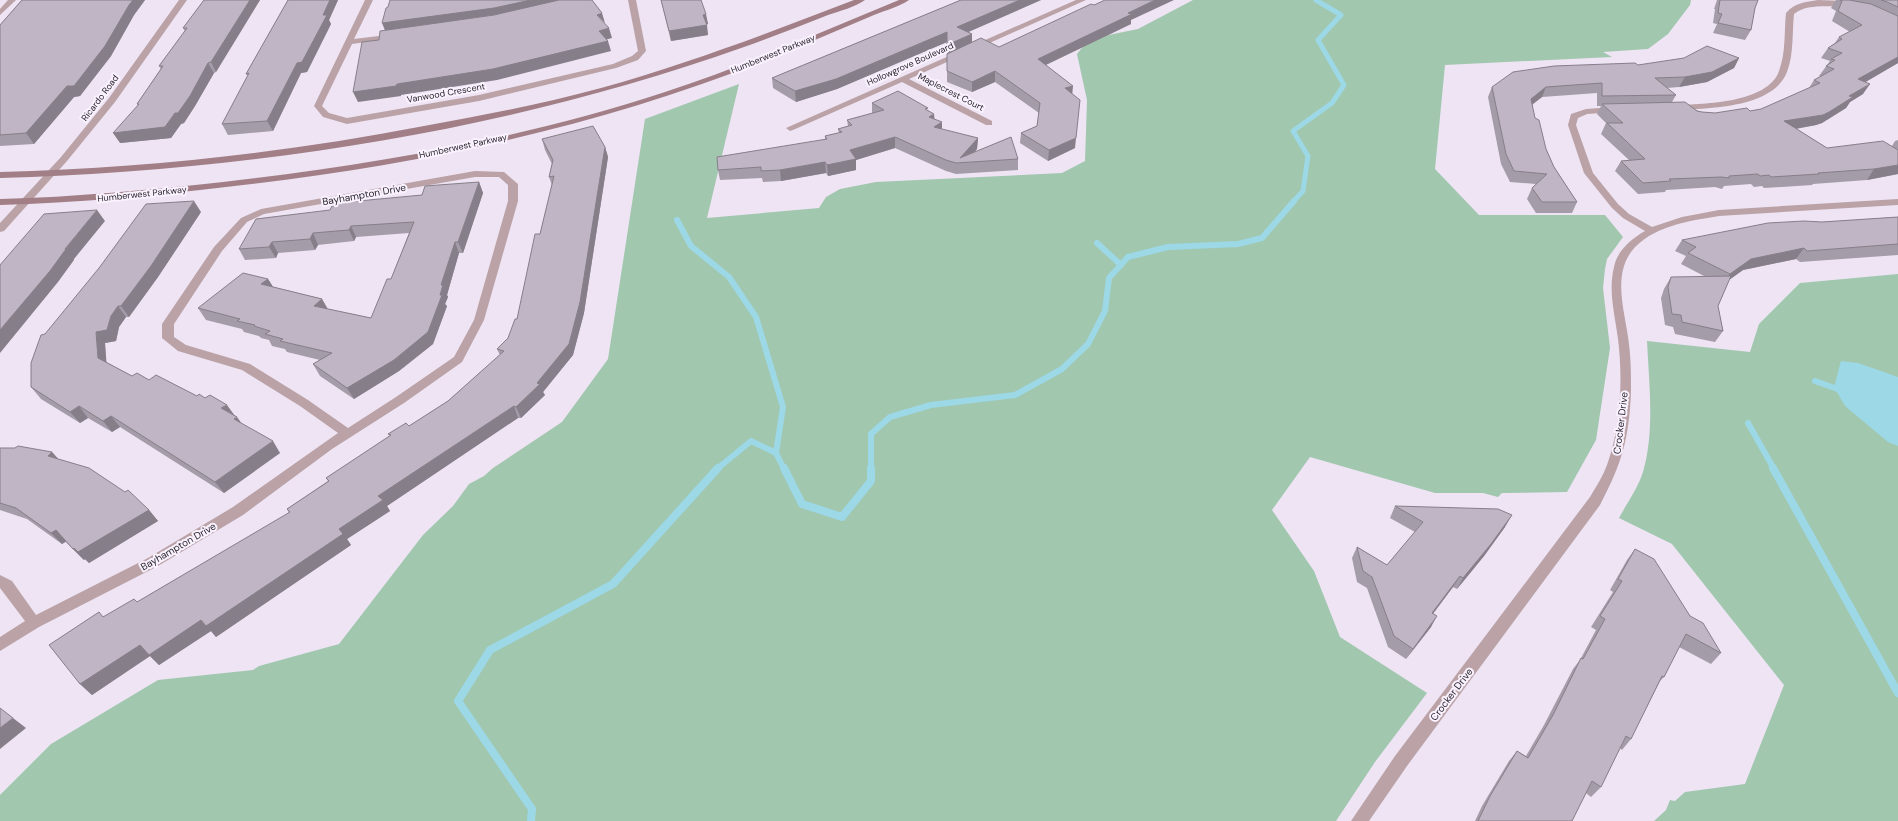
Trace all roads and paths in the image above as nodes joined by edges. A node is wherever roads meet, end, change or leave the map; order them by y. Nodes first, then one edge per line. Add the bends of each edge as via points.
1 (12, 0) edge
2 (183, 0) edge
3 (369, 0) edge
4 (632, 0) edge
5 (861, 0) edge
6 (905, 0) edge
7 (1082, 0) edge
8 (1862, 6) edge
9 (0, 13) edge
10 (406, 34) edge
11 (350, 42) junction
12 (903, 79) junction
13 (1663, 108) edge
14 (1624, 110) edge
15 (989, 123) dead end
16 (790, 128) dead end
17 (52, 173) junction
18 (0, 175) edge
19 (26, 201) junction
20 (0, 202) edge
21 (1898, 202) edge
22 (0, 229) edge
23 (1650, 230) junction
24 (348, 434) junction
25 (0, 581) edge
26 (34, 623) junction
27 (0, 645) edge
28 (1359, 821) edge

1 - 9 street
2 - 17 street, Ricardo Road via 112,100
3 - 11 street, Vanwood Crescent
4 - 11 street, Vanwood Crescent via 642,51 635,58 616,66 479,98 347,121 326,115 318,106
5 - 17 main road, Humberwest Parkway via 756,41 651,76 489,116 397,135 229,161
6 - 19 main road, Humberwest Parkway via 759,60 667,94 520,134 416,156 271,180 98,198
7 - 12 street, Hollowgrove Boulevard
8 - 13 street via 1830,2 1804,4 1792,9 1782,72 1770,88 1748,98 1720,104
10 - 11 street
12 - 15 street, Maplecrest Court
12 - 16 street, Hollowgrove Boulevard
14 - 23 street via 1580,113 1574,116 1572,125 1589,173 1626,216
17 - 18 main road, Humberwest Parkway
17 - 19 street, Ricardo Road
19 - 20 main road, Humberwest Parkway
19 - 22 street, Ricardo Road
21 - 23 street, Crocker Drive via 1719,213 1675,221
23 - 28 street, Crocker Drive via 1628,250 1618,271 1616,298 1624,346 1624,383 1618,449 1613,467 1595,501
24 - 24 street, Bayhampton Drive via 458,359 479,320 513,201 512,184 501,174 475,174 261,212 244,220 218,249 168,324 168,338 182,348 246,367
24 - 26 street, Bayhampton Drive via 238,511 153,562
25 - 26 street via 7,585
26 - 27 street, Bayhampton Drive

